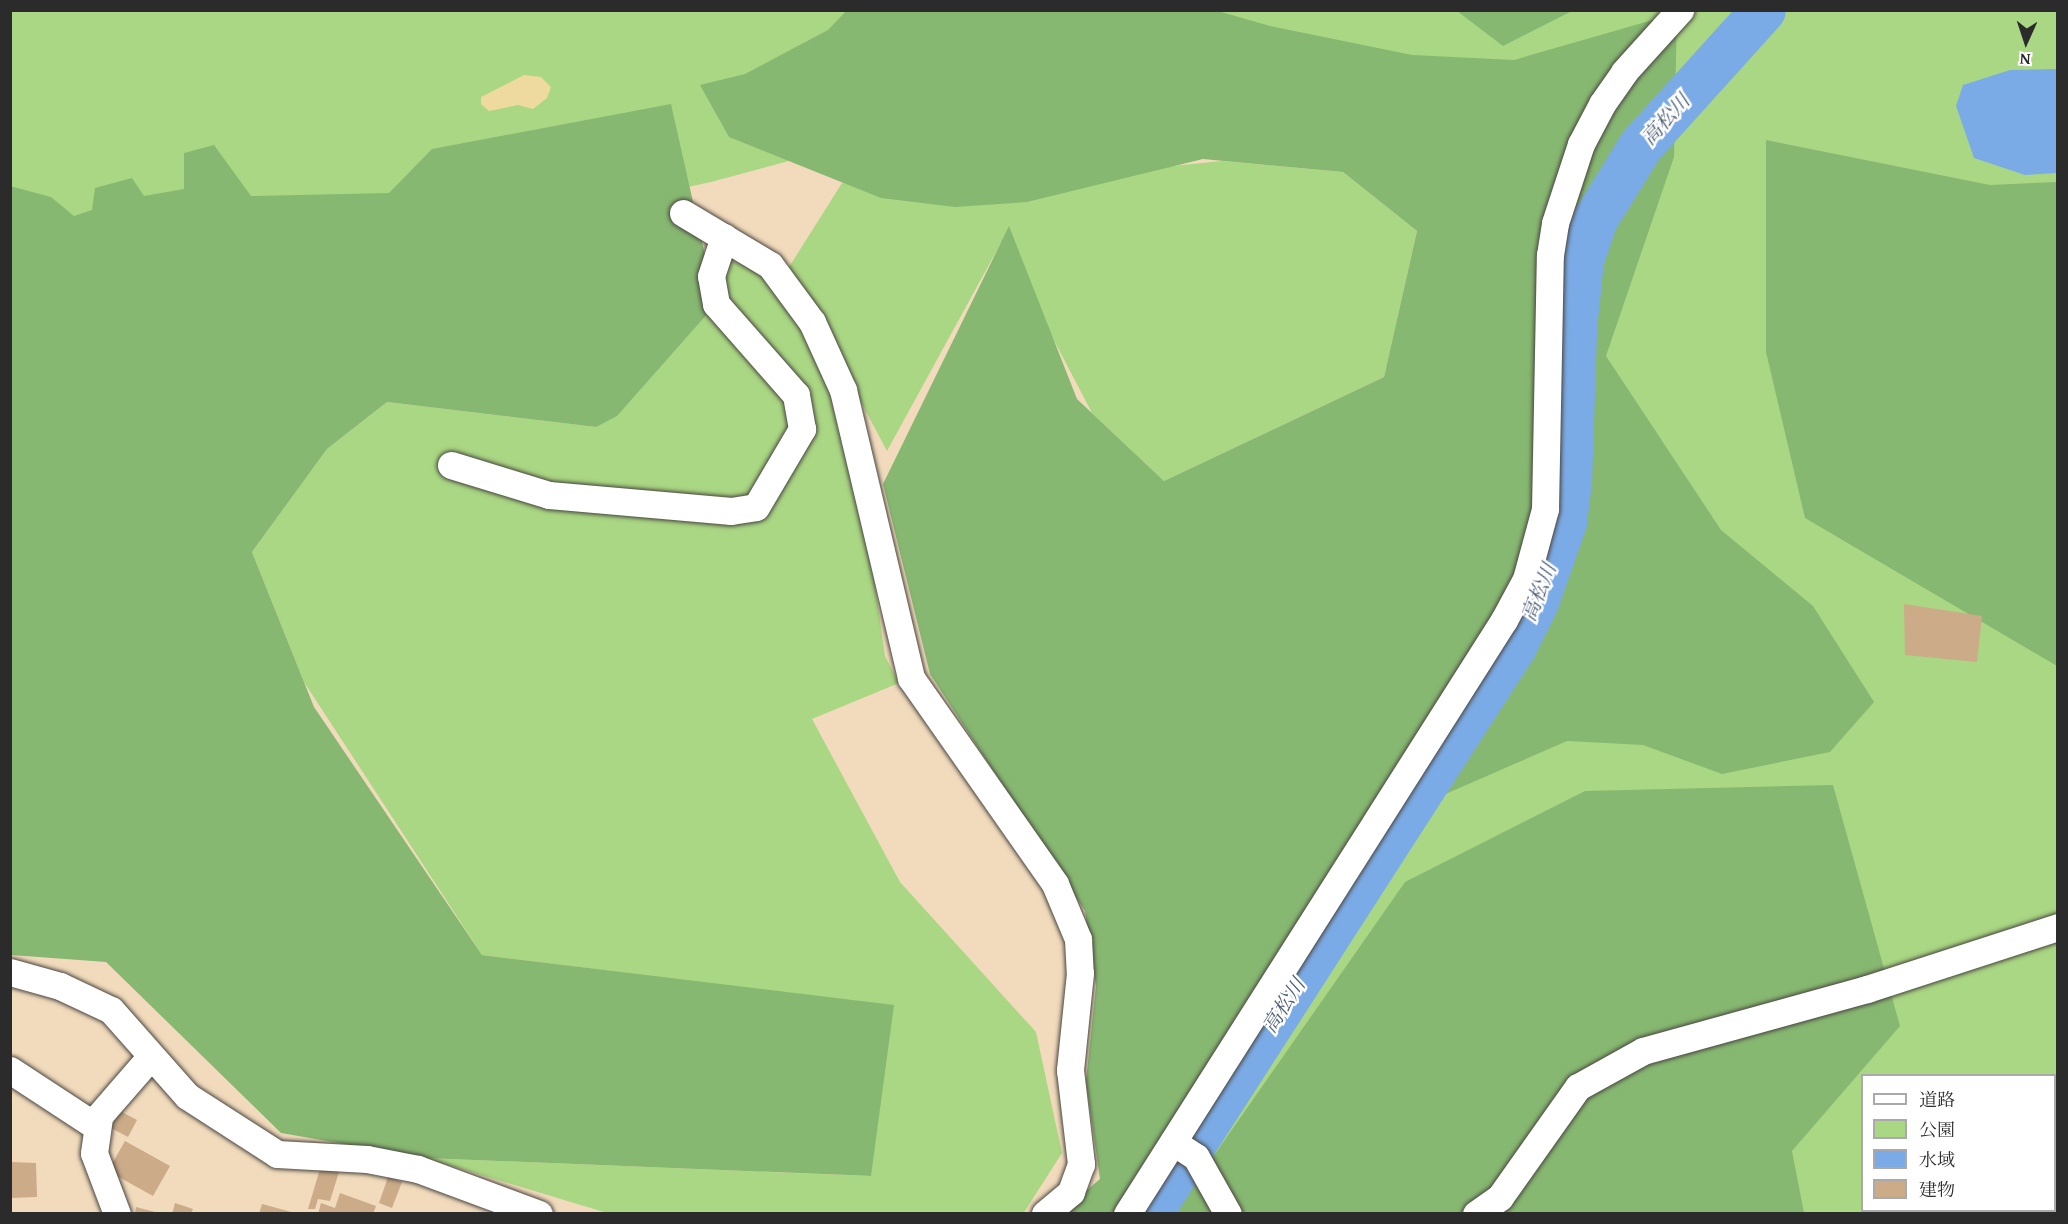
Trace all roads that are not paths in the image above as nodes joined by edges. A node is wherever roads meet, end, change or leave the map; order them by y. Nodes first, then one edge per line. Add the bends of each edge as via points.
1 (1680, 10) edge
2 (684, 213) dead end
3 (724, 237) junction
4 (451, 465) dead end
5 (2058, 927) edge
6 (10, 972) edge
7 (151, 1056) junction
8 (10, 1070) edge
9 (98, 1127) junction
10 (1173, 1142) junction
11 (117, 1214) edge
12 (539, 1214) edge
13 (1046, 1214) edge
14 (1127, 1214) edge
15 (1228, 1214) edge
16 (1476, 1214) edge

1 - 10 street via 1624,72 1602,104 1581,144 1555,223 1550,255 1545,509 1526,579 1498,630
2 - 3 street
3 - 4 street via 711,276 716,304 796,395 802,429 756,507 731,511 549,495
3 - 13 street via 770,265 812,322 843,390 911,678 1054,884 1078,939 1080,973 1070,1070 1080,1164 1071,1192
5 - 16 street via 1867,989 1643,1051 1578,1087 1500,1197
6 - 7 street via 60,986 111,1010
7 - 9 street via 99,1116
7 - 12 street via 187,1096 278,1154 367,1159 418,1169
8 - 9 street
9 - 11 street via 94,1154
10 - 14 street
10 - 15 street via 1196,1157

